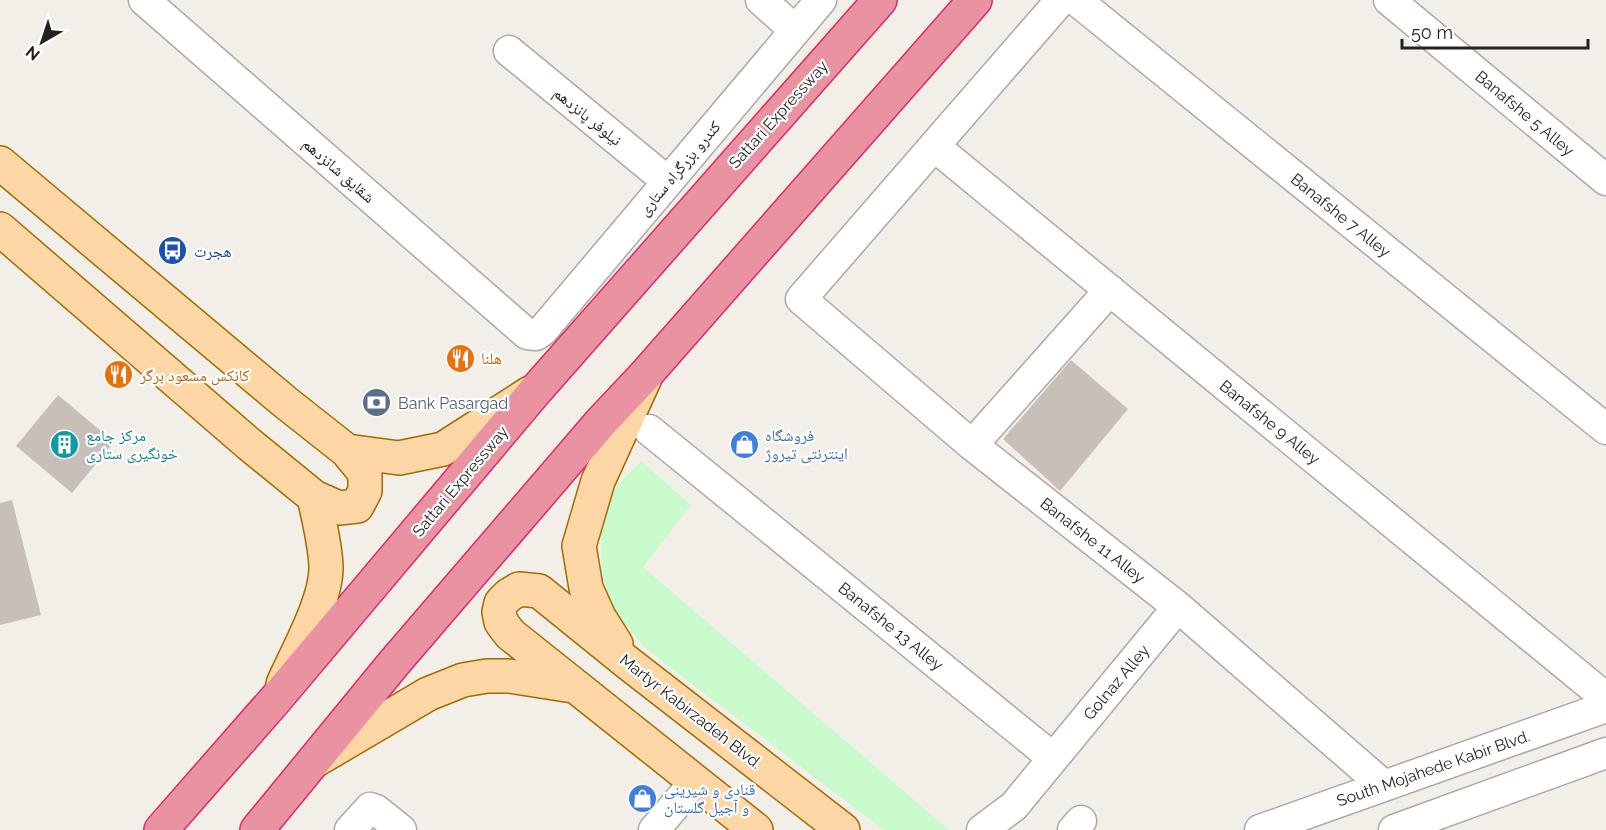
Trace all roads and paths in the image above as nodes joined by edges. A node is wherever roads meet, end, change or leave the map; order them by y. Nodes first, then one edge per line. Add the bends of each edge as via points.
1 (144, 0) edge
2 (761, 0) edge
3 (821, 0) edge
4 (880, 0) edge
5 (975, 0) edge
6 (1060, 0) edge
7 (1076, 0) edge
8 (1389, 0) edge
9 (795, 30) junction
10 (509, 51) dead end
11 (934, 146) junction
12 (0, 164) edge
13 (1606, 180) edge
14 (667, 181) junction
15 (0, 229) edge
16 (1110, 290) junction
17 (536, 335) joint
18 (648, 372) junction
19 (537, 389) junction
20 (1606, 429) edge
21 (649, 430) dead end
22 (972, 445) junction
23 (347, 451) junction
24 (314, 497) junction
25 (1178, 607) junction
26 (628, 663) junction
27 (573, 686) junction
28 (1606, 698) edge
29 (275, 700) junction
30 (1606, 707) edge
31 (1606, 753) edge
32 (1053, 758) junction
33 (314, 760) junction
34 (695, 782) junction
35 (1383, 785) junction
36 (1447, 822) edge
37 (162, 830) edge
38 (257, 830) edge
39 (350, 830) edge
40 (400, 830) edge
41 (654, 830) edge
42 (756, 830) edge
43 (843, 830) edge
44 (982, 830) edge
45 (1260, 830) edge
46 (1394, 830) edge

1 - 17 street, شقایق شانزدهم via 527,334
2 - 9 street
3 - 9 street, کندرو بزرگراه ستاری
4 - 19 highway, Sattari Expressway
5 - 18 highway
6 - 11 street
7 - 20 street, Banafshe 7 Alley
8 - 13 street, Banafshe 5 Alley
9 - 14 street, کندرو بزرگراه ستاری
10 - 14 street, نیلوفر پانزدهم
11 - 16 street, Banafshe 9 Alley
11 - 22 street, Banafshe 11 Alley via 801,299
12 - 23 main road
14 - 17 street, کندرو بزرگراه ستاری
15 - 24 main road
16 - 22 street
16 - 28 street, Banafshe 9 Alley
18 - 26 main road via 598,481 579,546 586,588 599,618
18 - 33 highway via 594,430
19 - 23 main road via 443,449 399,458
19 - 29 highway, Sattari Expressway
21 - 32 street, Banafshe 13 Alley
22 - 25 street, Banafshe 11 Alley
23 - 24 main road via 365,473 365,491 357,506 339,508
24 - 29 main road via 326,568 321,599
25 - 32 street, Golnaz Alley
25 - 35 street, Banafshe 11 Alley
26 - 27 main road, Martyr Kabirzadeh Blvd. via 539,591 519,589 509,595 501,603 501,622
26 - 43 main road, Martyr Kabirzadeh Blvd.
27 - 33 main road via 509,676 463,680 428,694
27 - 34 main road
29 - 37 highway, Sattari Expressway
30 - 35 street, South Mojahede Kabir Blvd.
31 - 36 street
32 - 44 street via 1014,806
33 - 38 highway
34 - 41 street
34 - 42 main road
35 - 45 street, South Mojahede Kabir Blvd.
36 - 46 street
39 - 40 street via 370,808

